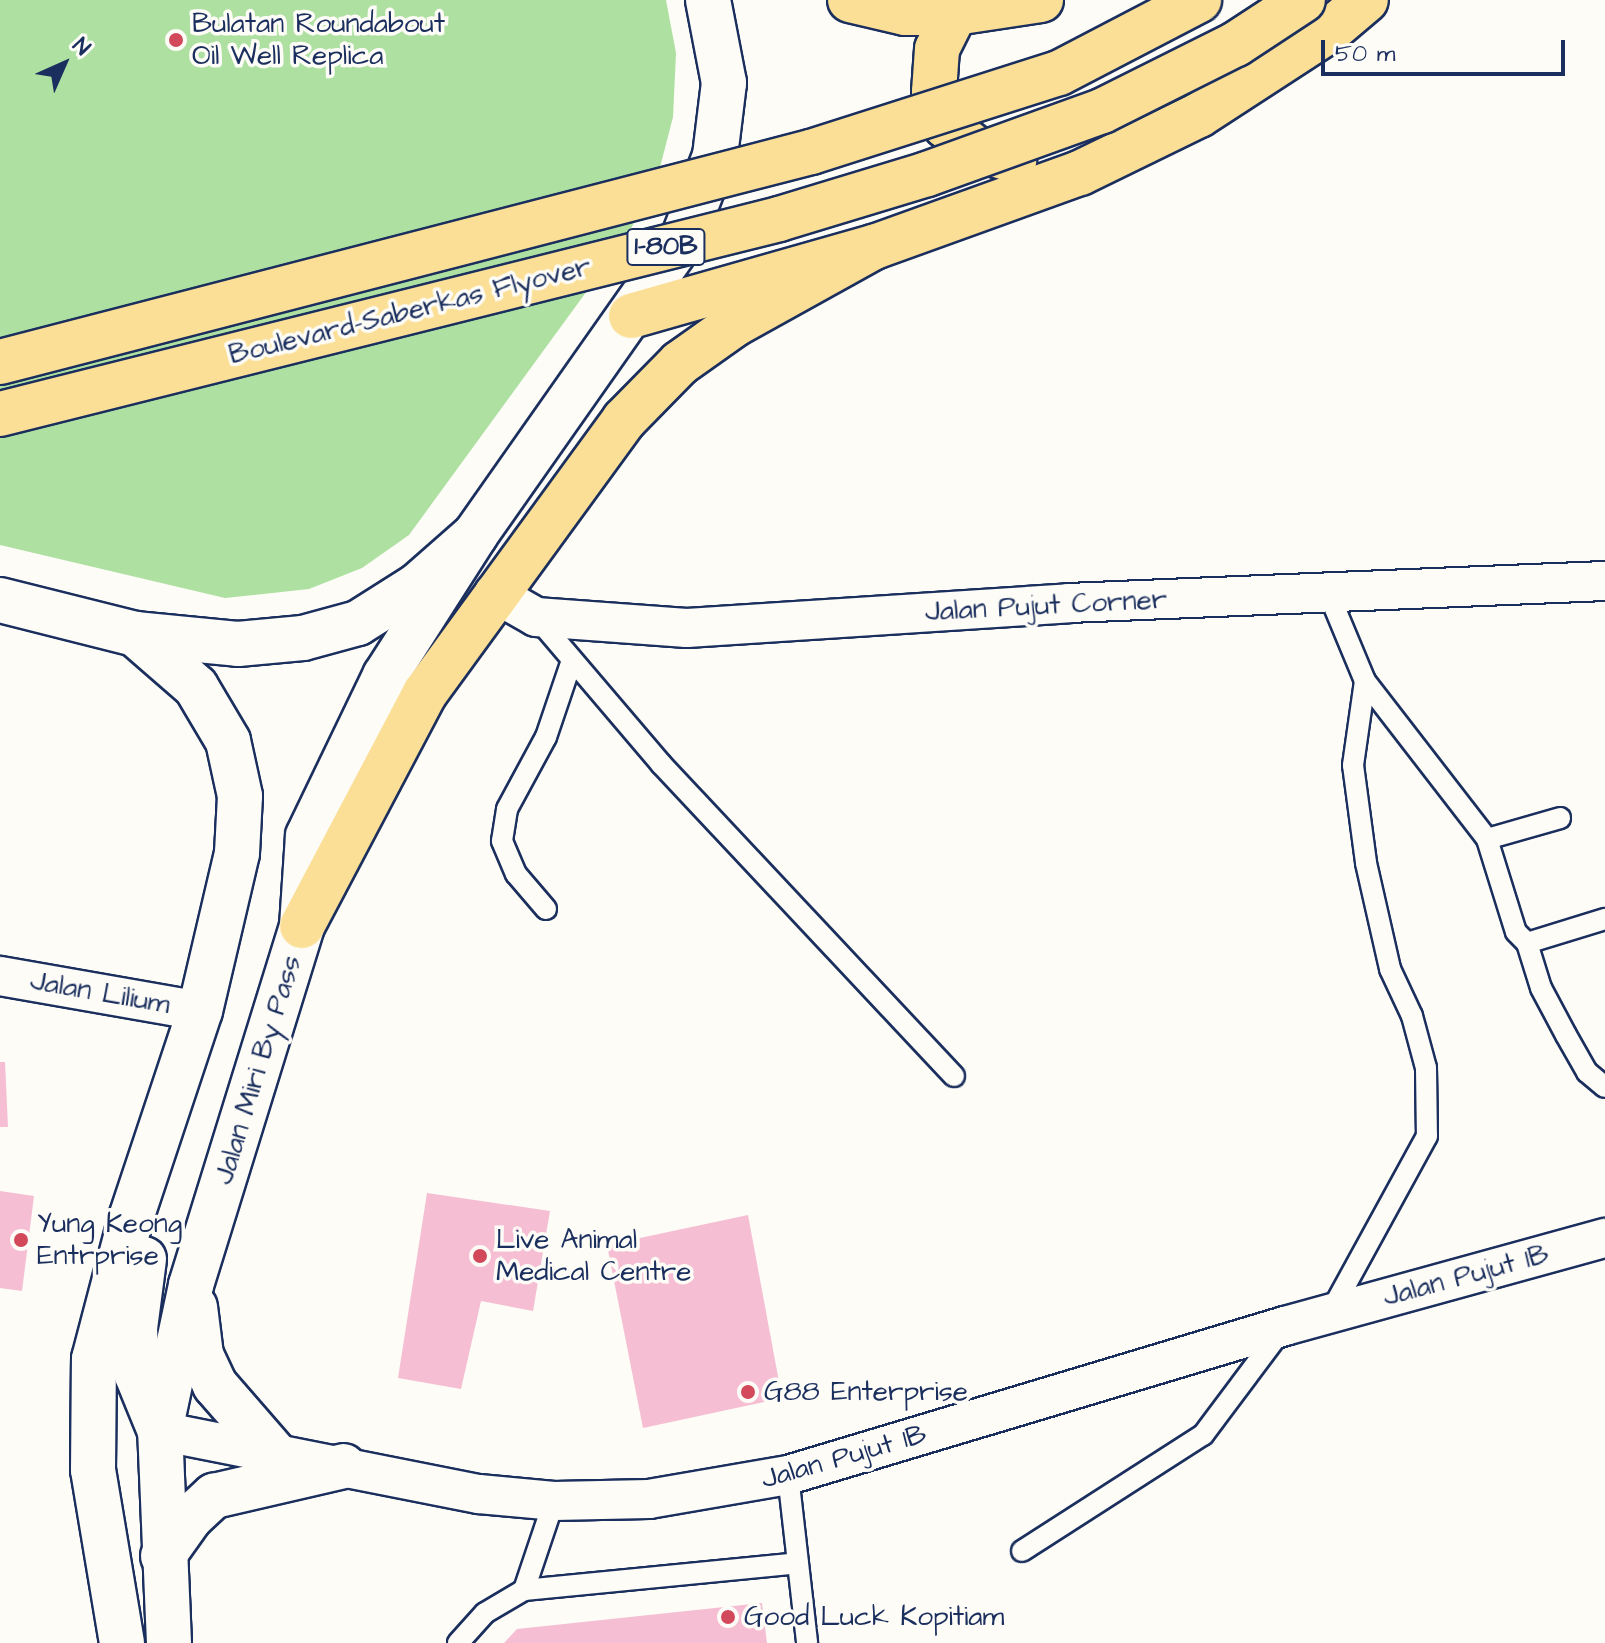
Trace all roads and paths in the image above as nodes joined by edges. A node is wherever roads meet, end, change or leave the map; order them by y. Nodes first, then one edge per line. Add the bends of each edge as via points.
1 (708, 0) edge
2 (850, 0) edge
3 (1041, 0) edge
4 (1199, 0) edge
5 (1303, 0) edge
6 (1366, 0) edge
7 (955, 13) junction
8 (1080, 173) junction
9 (874, 247) junction
10 (631, 316) junction
11 (0, 362) edge
12 (0, 414) edge
13 (475, 535) junction
14 (1605, 581) edge
15 (1328, 592) junction
16 (494, 593) junction
17 (0, 600) edge
18 (536, 617) junction
19 (135, 634) junction
20 (571, 663) junction
21 (1365, 681) junction
22 (1560, 818) dead end
23 (1487, 839) junction
24 (546, 909) dead end
25 (1605, 919) edge
26 (302, 926) junction
27 (1527, 943) junction
28 (0, 976) edge
29 (200, 1011) junction
30 (954, 1076) dead end
31 (1605, 1087) edge
32 (151, 1164) junction
33 (1605, 1238) edge
34 (191, 1285) junction
35 (1329, 1313) junction
36 (1285, 1326) junction
37 (160, 1431) junction
38 (275, 1454) junction
39 (344, 1466) junction
40 (788, 1475) junction
41 (554, 1501) junction
42 (106, 1529) junction
43 (1022, 1551) dead end
44 (163, 1556) junction
45 (798, 1563) junction
46 (524, 1590) junction
47 (122, 1643) edge
48 (169, 1643) edge
49 (458, 1643) edge
50 (807, 1643) edge

1 - 10 street via 724,83 715,156 682,241
2 - 7 highway via 905,13
3 - 7 highway
4 - 11 highway, Boulevard-Saberkas Flyover, bridge via 1059,73 811,152
5 - 12 highway, Boulevard-Saberkas Flyover / 1-80B, bridge via 1236,44 1102,111 927,174 779,219
6 - 8 highway via 1333,28 1199,115
7 - 8 highway via 937,49 934,92 946,126 977,149
8 - 9 highway
9 - 10 highway
9 - 16 highway via 735,324 680,363 624,420
10 - 13 street
13 - 19 street via 418,585 358,623 303,638 238,644
13 - 26 street, Jalan Miri By Pass via 385,676 342,758 308,836
14 - 15 street, Jalan Pujut Corner
15 - 18 street, Jalan Pujut Corner via 687,628
15 - 21 lane
16 - 18 street, Jalan Pujut Corner
16 - 26 highway via 425,693
17 - 19 street
18 - 20 lane
19 - 29 street via 196,687 228,741 240,796 237,853
20 - 24 lane via 546,737 507,809 502,841 516,874
20 - 30 lane
21 - 23 lane
21 - 35 lane via 1354,742 1354,779 1390,969 1412,1016 1426,1068 1427,1136
22 - 23 lane
23 - 27 lane via 1516,932
25 - 27 lane
26 - 34 street, Jalan Miri By Pass
27 - 31 lane via 1541,988 1566,1035 1587,1072
28 - 29 street, Jalan Lilium
29 - 32 street
32 - 37 street via 136,1355 143,1395
32 - 42 street via 131,1218 94,1359 93,1470
33 - 35 street, Jalan Pujut 1B
34 - 37 street, Jalan Miri By Pass
34 - 38 street via 201,1355 215,1385
35 - 36 street, Jalan Pujut 1B
36 - 40 street, Jalan Pujut 1B
36 - 43 lane via 1203,1435
37 - 38 street, Jalan Pujut 1B
37 - 42 street via 117,1489
37 - 44 street, Jalan Miri By Pass
38 - 39 street, Jalan Pujut 1B
39 - 41 street, Jalan Pujut 1B via 465,1491
39 - 44 street via 214,1496 190,1518
40 - 41 street, Jalan Pujut 1B via 649,1499
40 - 45 lane
41 - 46 lane
42 - 47 street
44 - 48 street, Jalan Miri By Pass
45 - 46 lane
45 - 50 lane
46 - 49 lane via 485,1613

